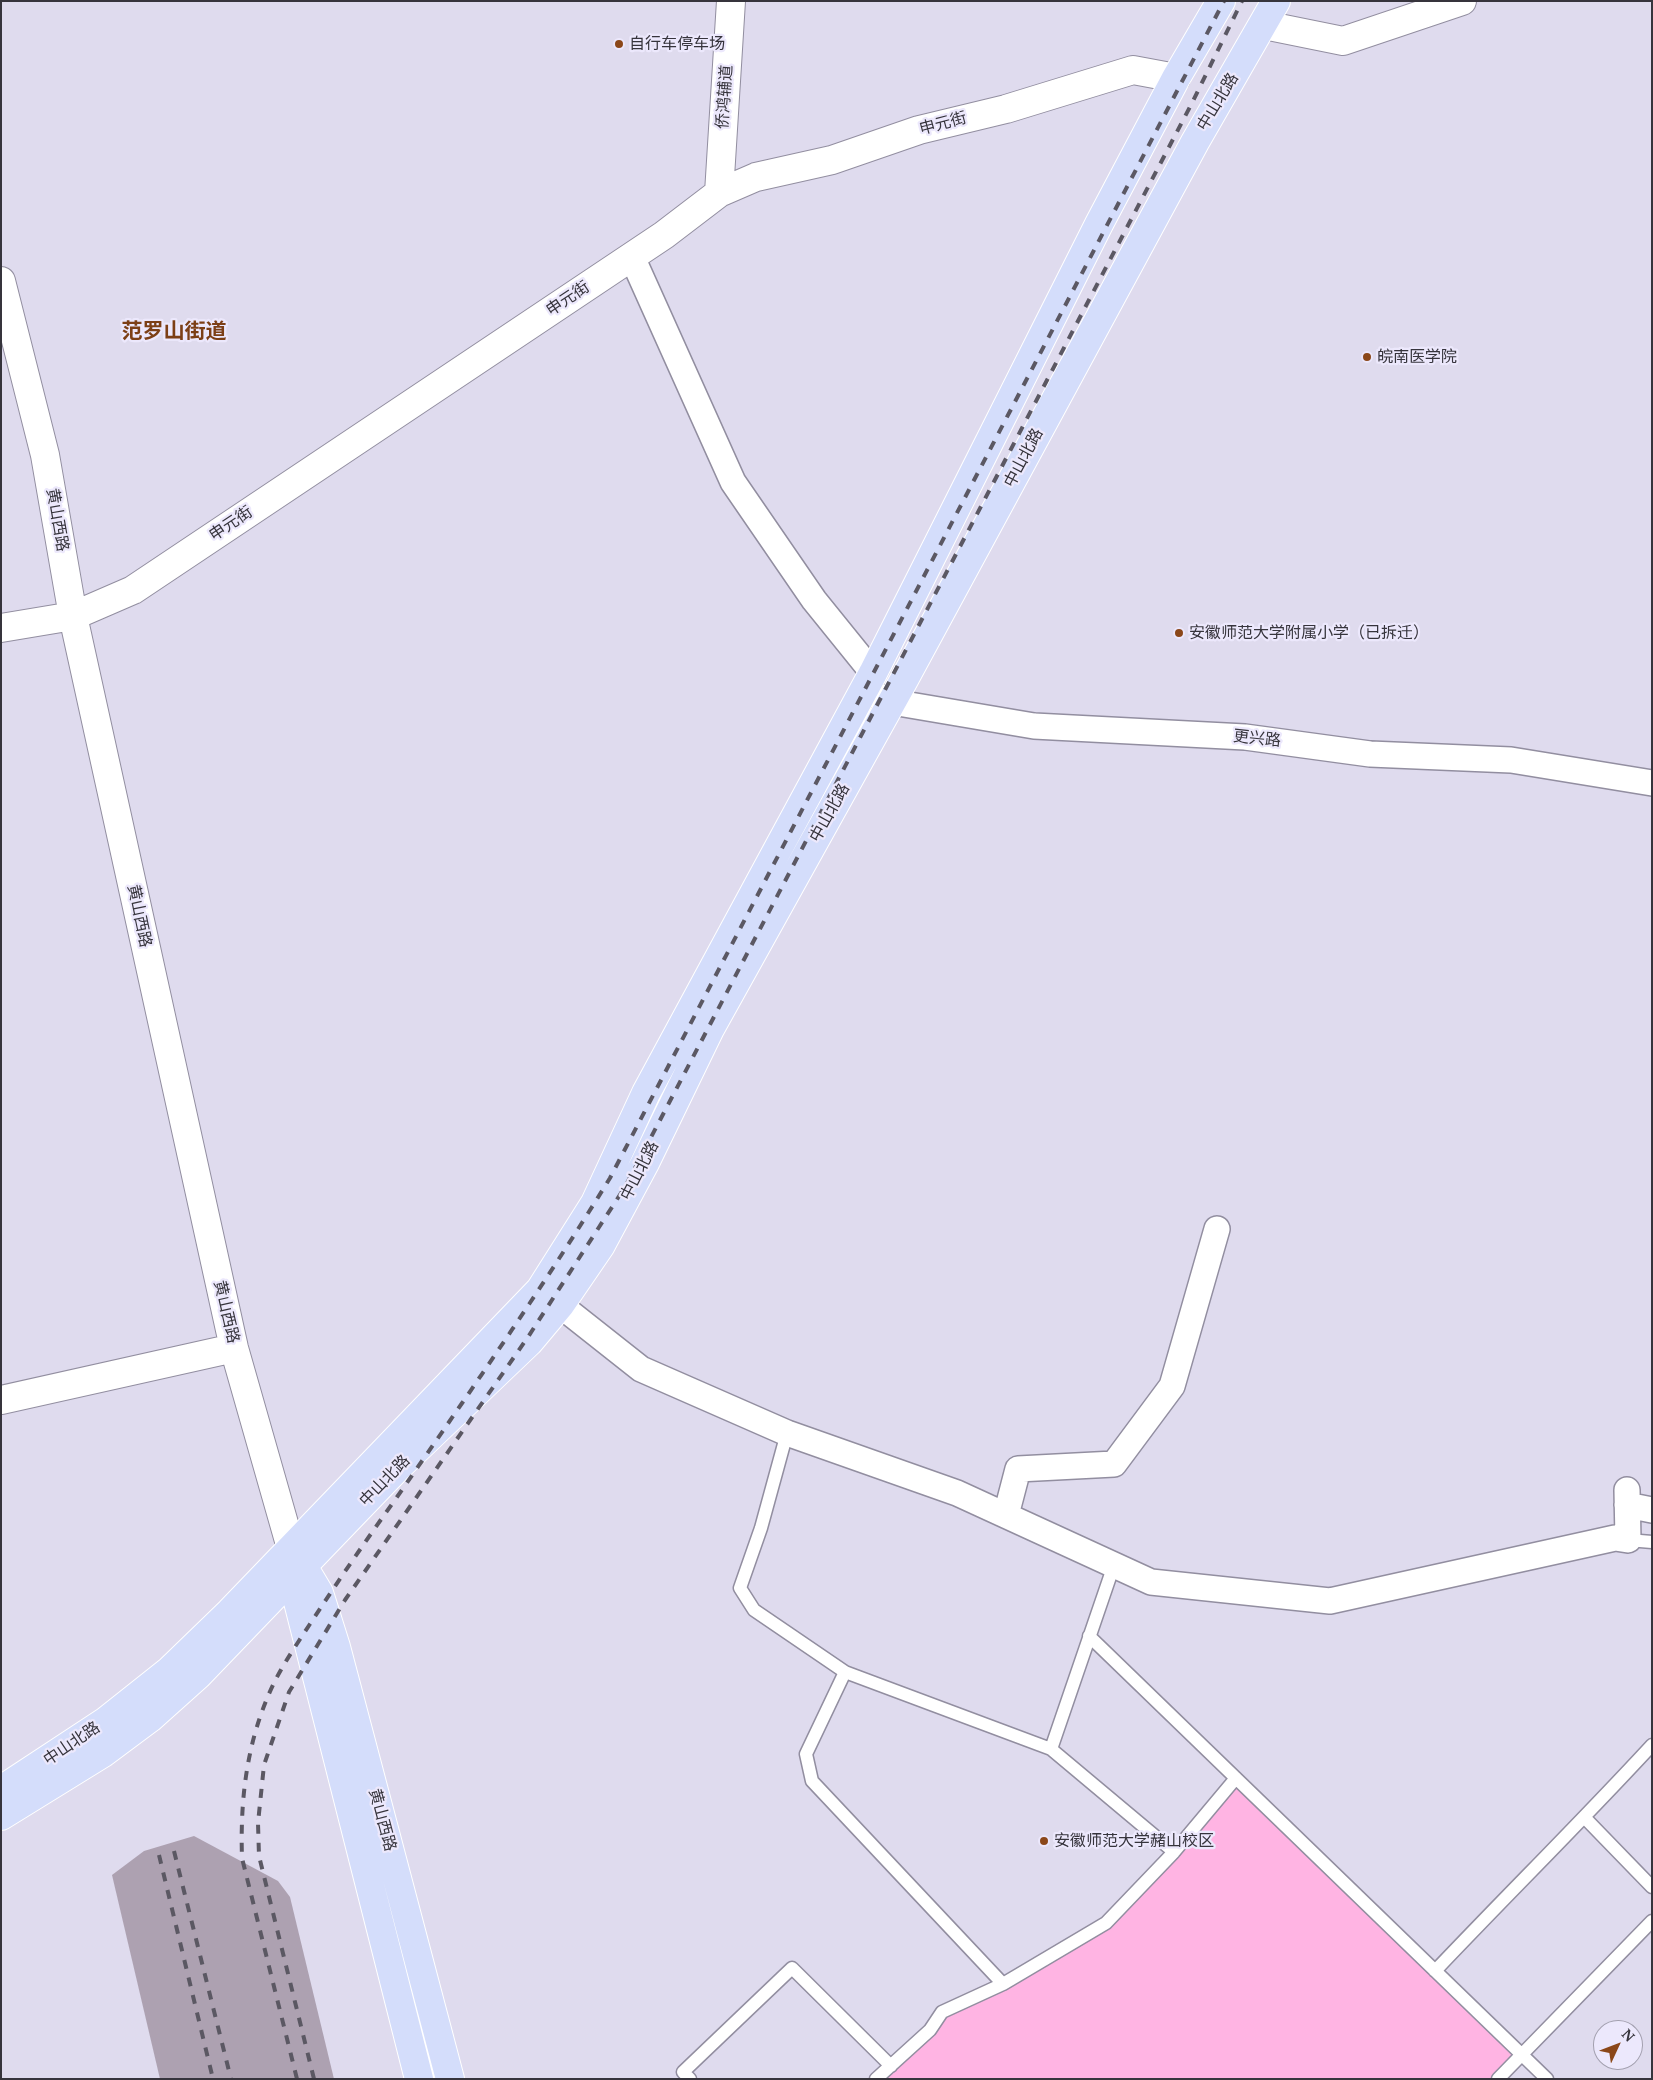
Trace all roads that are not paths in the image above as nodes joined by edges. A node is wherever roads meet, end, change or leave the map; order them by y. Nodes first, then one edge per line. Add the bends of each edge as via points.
1 (731, 1) edge
2 (1221, 1) edge
3 (1462, 1) edge
4 (1270, 13) edge
5 (1176, 78) junction
6 (719, 194) junction
7 (632, 257) junction
8 (1, 281) edge
9 (73, 616) junction
10 (1, 628) edge
11 (869, 681) junction
12 (892, 702) junction
13 (1652, 783) edge
14 (1217, 1229) dead end
15 (560, 1305) junction
16 (234, 1348) junction
17 (1, 1400) edge
18 (787, 1433) junction
19 (1652, 1510) edge
20 (1006, 1515) junction
21 (1640, 1541) edge
22 (296, 1564) junction
23 (1114, 1565) junction
24 (1089, 1636) junction
25 (846, 1672) junction
26 (1652, 1745) edge
27 (1051, 1748) junction
28 (1236, 1778) junction
29 (1, 1790) edge
30 (1, 1816) edge
31 (1584, 1818) junction
32 (1174, 1852) junction
33 (1652, 1887) edge
34 (1652, 1922) edge
35 (1435, 1970) junction
36 (1003, 1984) junction
37 (1522, 2055) junction
38 (891, 2066) junction
39 (419, 2079) edge
40 (450, 2079) edge
41 (690, 2079) edge
42 (876, 2079) edge
43 (1498, 2079) edge
44 (1547, 2079) edge

1 - 6 street, 侨鸿辅道
2 - 5 main road
3 - 4 street via 1343,41
4 - 12 main road, 中山北路 via 1195,142
5 - 6 street, 申元街 via 1134,70 919,130 832,160 756,177
5 - 11 main road via 1031,356
6 - 7 street, 申元街
7 - 9 street, 申元街 via 133,590
7 - 11 street via 733,482
8 - 9 street, 黄山西路 via 46,455
9 - 10 street, 申元街
9 - 16 street, 黄山西路
11 - 12 street, 更兴路
11 - 22 main road via 646,1093 595,1203 540,1290
12 - 13 street, 更兴路 via 1034,726 1245,737 1370,754 1511,760
12 - 15 main road, 中山北路 via 710,1029 601,1245
14 - 20 street via 1172,1386 1114,1464 1018,1469
15 - 18 street via 641,1369
15 - 22 main road, 中山北路 via 529,1342
16 - 17 street
16 - 22 street, 黄山西路
18 - 20 street via 957,1493
18 - 25 lane via 761,1528 740,1588 754,1610
19 - 21 street via 1627,1497
20 - 23 street
21 - 23 street via 1614,1538 1330,1601 1151,1582
22 - 29 main road, 中山北路 via 106,1721
22 - 30 main road, 中山北路 via 198,1675 150,1718 103,1753
22 - 39 main road, 黄山西路
22 - 40 main road, 黄山西路 via 319,1593 336,1648
23 - 24 lane
24 - 27 lane
24 - 28 lane
25 - 27 lane
25 - 36 lane via 806,1754 812,1781
26 - 31 lane
27 - 32 lane
28 - 32 lane
28 - 35 lane
31 - 33 lane
31 - 35 lane
32 - 36 lane via 1106,1923
34 - 37 lane
35 - 37 lane
36 - 38 lane via 942,2012 930,2030
37 - 43 lane
37 - 44 lane
38 - 41 lane via 792,1968 683,2072
38 - 42 lane

